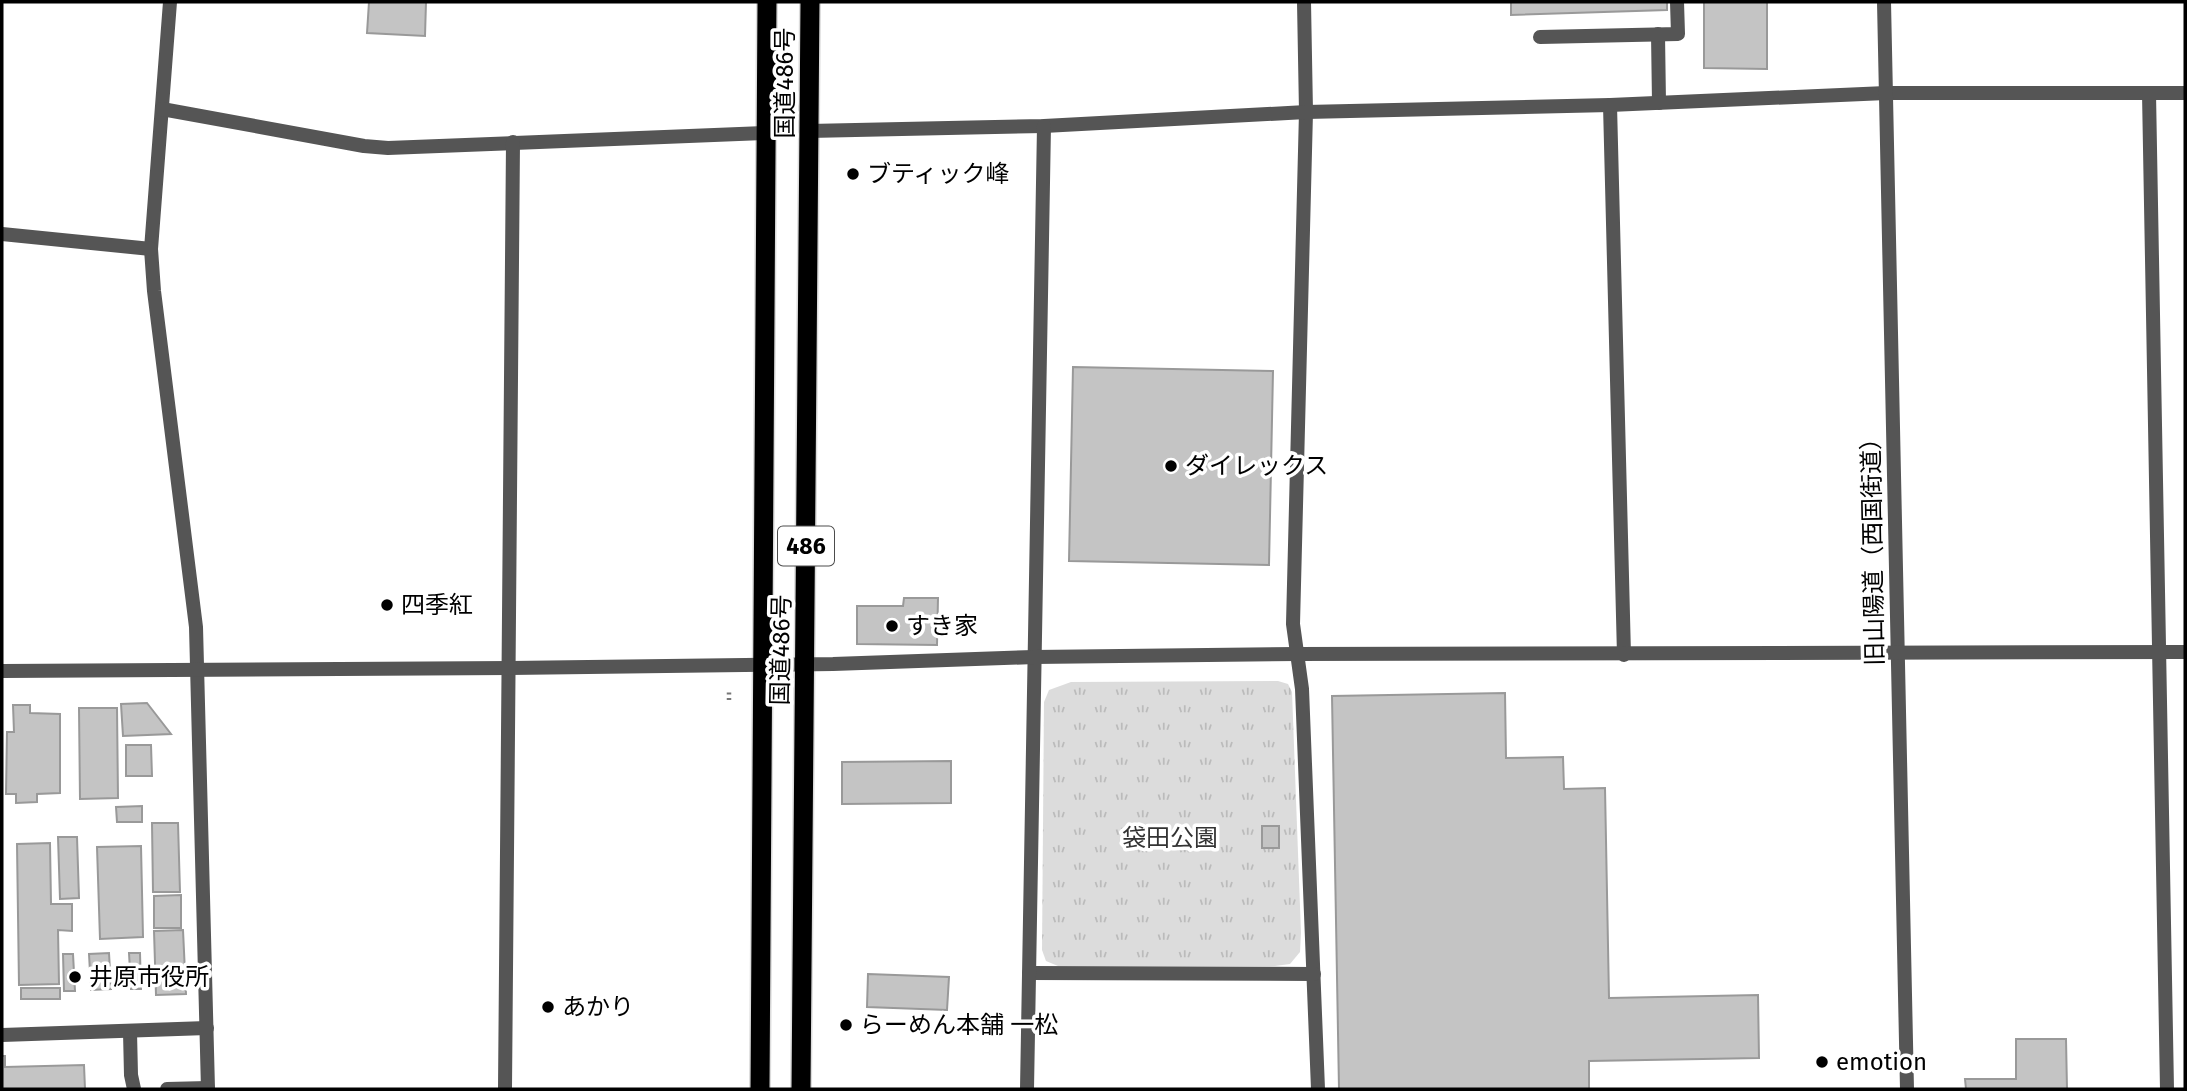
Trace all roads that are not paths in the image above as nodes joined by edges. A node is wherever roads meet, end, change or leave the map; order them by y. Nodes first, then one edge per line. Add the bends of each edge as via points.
1 (170, 2) edge
2 (767, 2) edge
3 (810, 2) edge
4 (1304, 2) edge
5 (1677, 2) edge
6 (1884, 2) edge
7 (1658, 34) junction
8 (1540, 37) dead end
9 (1886, 93) junction
10 (2148, 93) junction
11 (2185, 93) edge
12 (1659, 103) junction
13 (1610, 105) junction
14 (162, 109) junction
15 (1307, 113) junction
16 (1044, 126) junction
17 (809, 131) junction
18 (765, 133) junction
19 (513, 142) junction
20 (2, 234) edge
21 (151, 249) junction
22 (1899, 652) junction
23 (2158, 652) junction
24 (2185, 652) edge
25 (1296, 654) junction
26 (1623, 655) junction
27 (1034, 657) junction
28 (764, 664) junction
29 (805, 664) junction
30 (510, 668) junction
31 (2, 671) edge
32 (197, 671) junction
33 (1029, 973) junction
34 (1314, 974) junction
35 (206, 1028) junction
36 (130, 1031) junction
37 (2, 1035) edge
38 (208, 1088) edge
39 (134, 1089) edge
40 (167, 1089) edge
41 (505, 1089) edge
42 (760, 1089) edge
43 (801, 1089) edge
44 (1027, 1089) edge
45 (1318, 1089) edge
46 (1907, 1089) edge
47 (2167, 1089) edge

1 - 14 street
2 - 18 highway, 国道486号 / 486
3 - 17 highway, 国道486号 / 486
4 - 15 street
5 - 7 street via 1678,34
6 - 9 street, 旧山陽道（西国街道）
7 - 8 street
7 - 12 street
9 - 10 street
9 - 12 street
9 - 22 street, 旧山陽道（西国街道）
10 - 11 street
10 - 23 street
12 - 13 street
13 - 15 street
13 - 26 street
14 - 19 street via 364,146
14 - 21 street
15 - 16 street
15 - 25 street via 1293,624
16 - 17 street
16 - 27 street
17 - 29 highway, 国道486号 / 486
18 - 19 street
18 - 28 highway, 国道486号 / 486
19 - 30 street
20 - 21 street
21 - 32 street via 196,627
22 - 23 street
22 - 26 street
22 - 46 street, 旧山陽道（西国街道）
23 - 24 street
23 - 47 street
25 - 26 street
25 - 27 street
25 - 34 street via 1302,689
27 - 29 street
27 - 33 street
28 - 29 street
28 - 30 street
28 - 42 highway, 国道486号 / 486
29 - 43 highway, 国道486号 / 486
30 - 32 street
30 - 41 street
31 - 32 street
32 - 35 street
33 - 34 street
33 - 44 street
34 - 45 street
35 - 36 street
35 - 38 street
36 - 37 street
36 - 39 street
38 - 40 street

